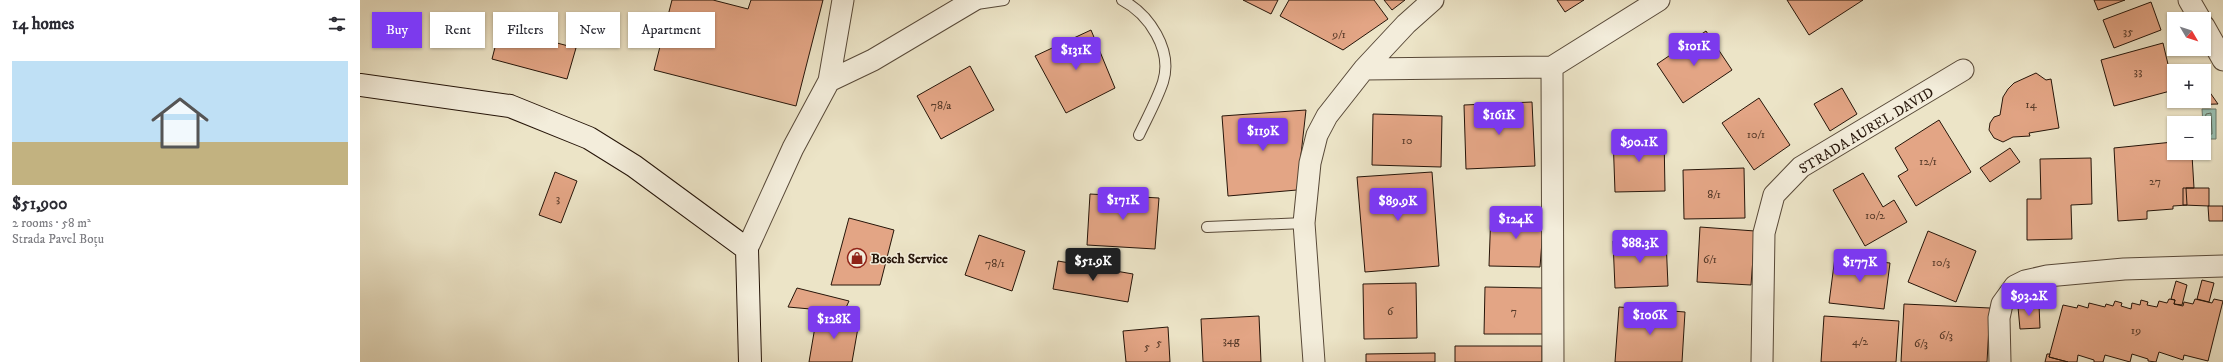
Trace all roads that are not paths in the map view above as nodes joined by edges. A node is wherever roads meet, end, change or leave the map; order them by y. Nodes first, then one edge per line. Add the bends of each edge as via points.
1 (843, 0) edge
2 (1004, 0) edge
3 (1122, 0) edge
4 (1433, 0) edge
5 (1659, 0) edge
6 (2189, 0) edge
7 (969, 3) edge
8 (2196, 12) edge
9 (2211, 39) edge
10 (2223, 60) edge
11 (1552, 67) junction
12 (1364, 69) junction
13 (1963, 70) dead end
14 (829, 81) junction
15 (360, 85) edge
16 (1139, 135) dead end
17 (1304, 223) junction
18 (1207, 227) dead end
19 (748, 249) junction
20 (2223, 266) edge
21 (750, 362) edge
22 (1314, 362) edge
23 (1553, 362) edge
24 (1762, 362) edge
25 (2000, 362) edge

1 - 14 street
2 - 7 lane
3 - 16 lane via 1132,5 1154,28 1164,57 1163,80
4 - 12 street via 1406,24
5 - 11 street
6 - 8 street
7 - 14 street via 873,60
9 - 10 street
11 - 12 street
11 - 23 street
12 - 17 street via 1327,116 1317,135 1310,163
13 - 24 street, STRADA AUREL DAVID via 1801,167 1774,195 1764,233
14 - 19 street via 793,148
15 - 19 main road via 510,106 572,130 590,138 634,166
17 - 18 lane
17 - 22 street
19 - 21 main road
20 - 25 street via 2124,269 2047,276 2025,281 2015,286 2002,304 1999,318

